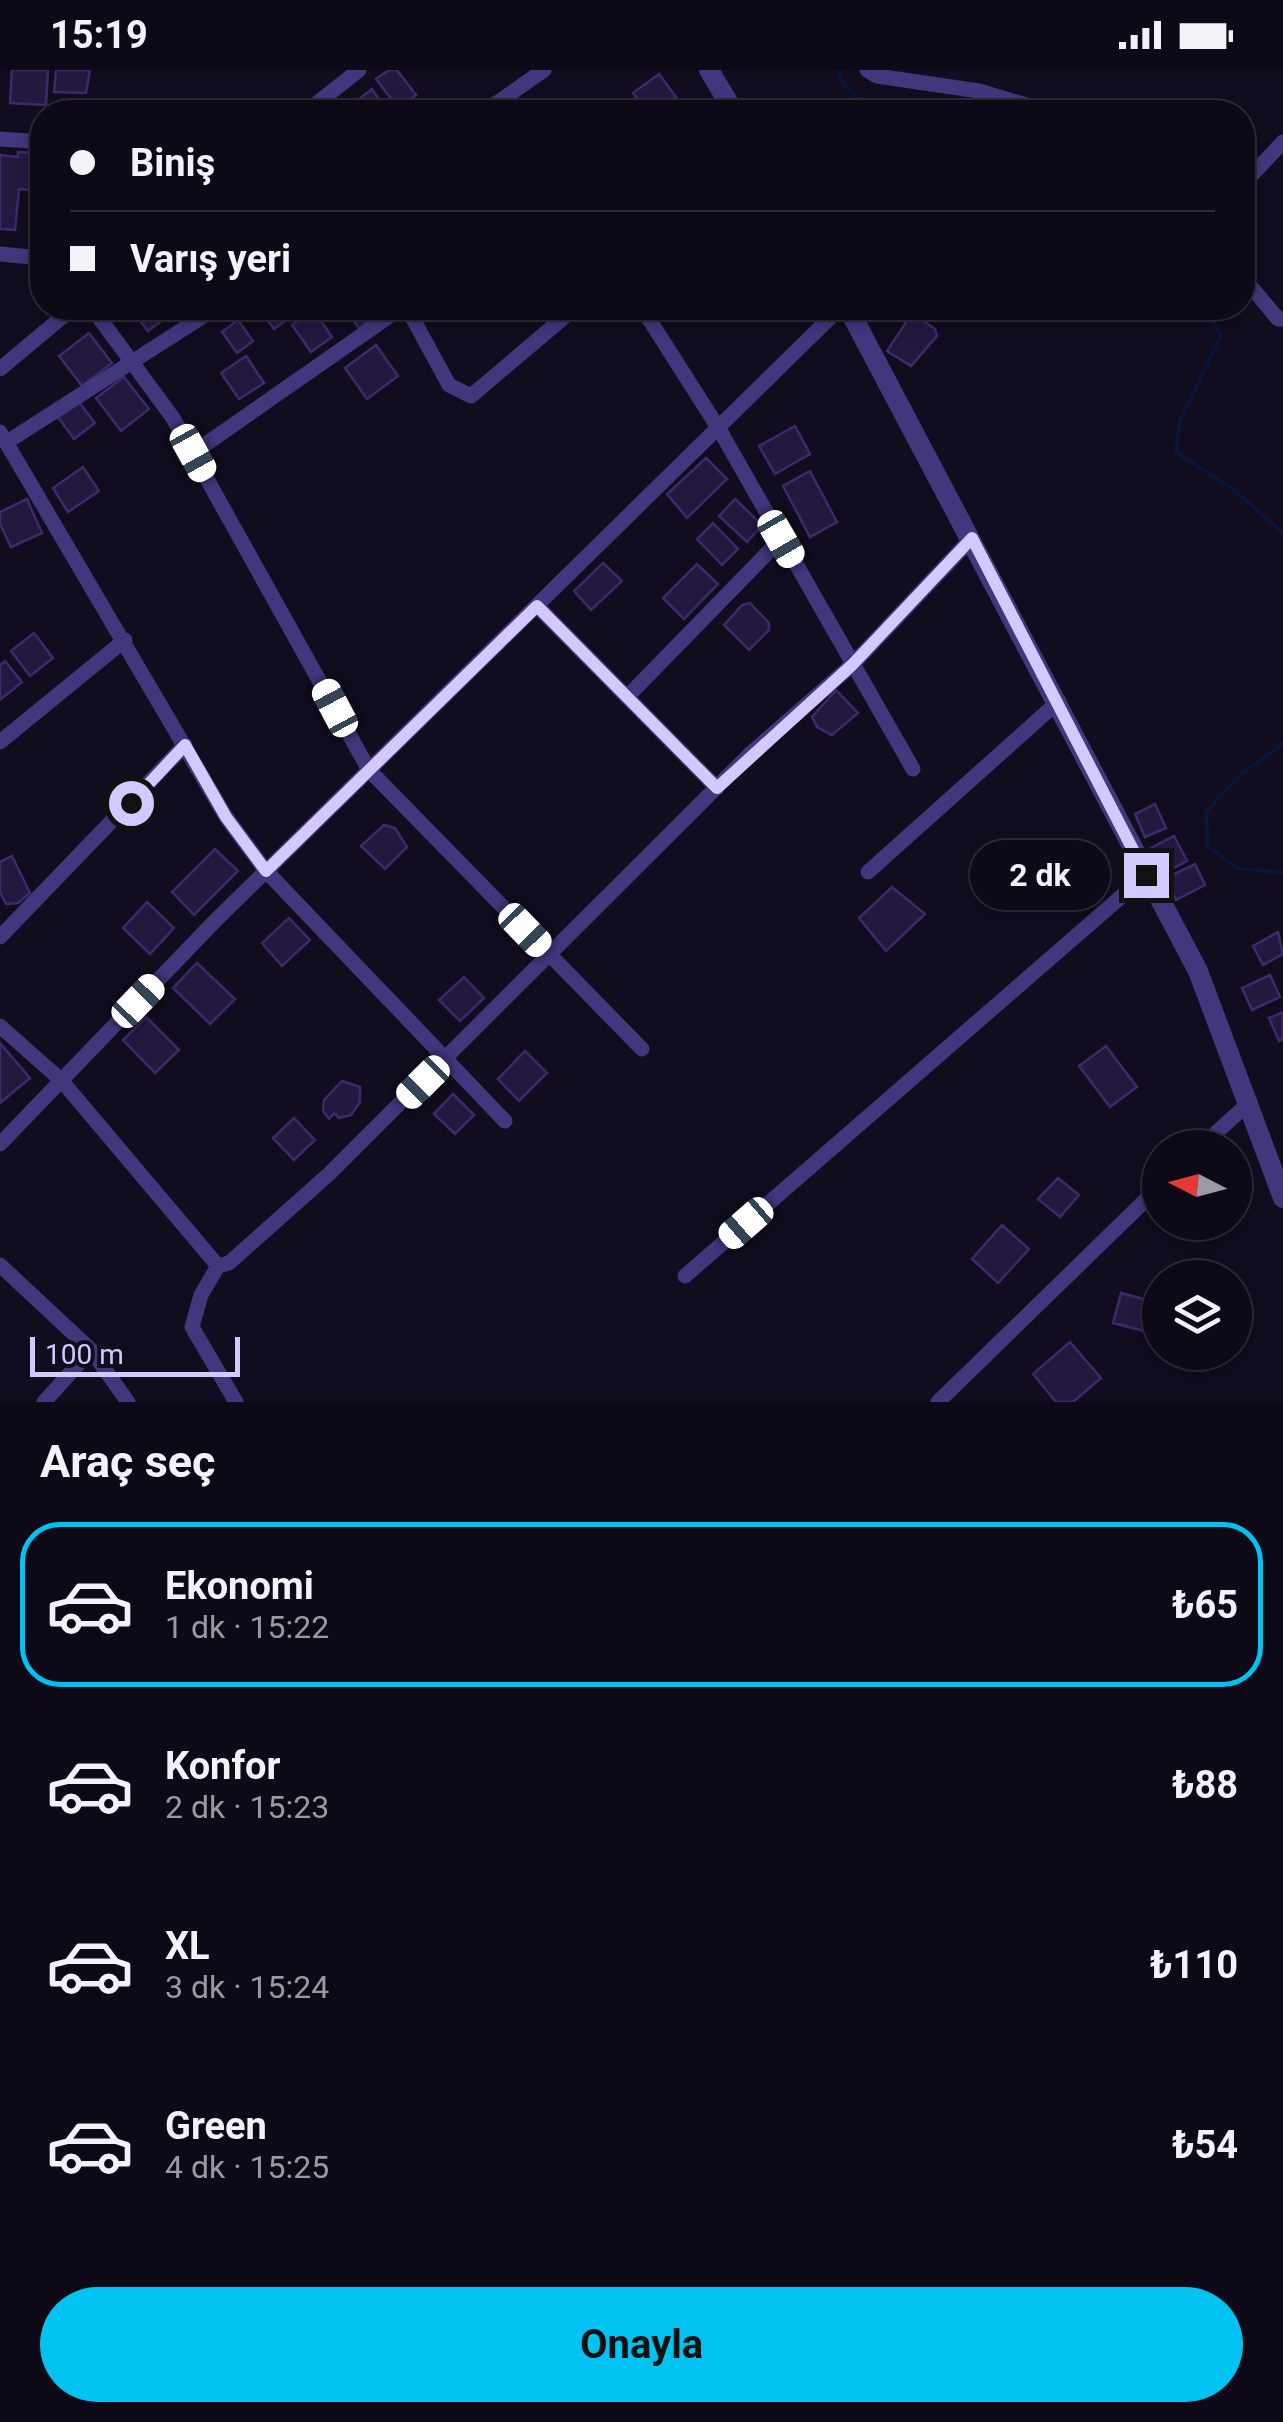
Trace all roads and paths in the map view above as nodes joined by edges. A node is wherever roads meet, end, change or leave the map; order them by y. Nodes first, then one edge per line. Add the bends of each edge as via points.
1 (359, 70) edge
2 (544, 70) edge
3 (708, 70) edge
4 (867, 70) edge
5 (321, 100) edge
6 (501, 100) edge
7 (727, 100) edge
8 (1009, 100) edge
9 (0, 139) edge
10 (30, 141) edge
11 (1283, 142) edge
12 (1255, 171) edge
13 (0, 254) edge
14 (30, 257) edge
15 (1255, 292) edge
16 (1283, 318) edge
17 (59, 320) edge
18 (101, 320) edge
19 (198, 320) edge
20 (381, 320) edge
21 (414, 320) edge
22 (561, 320) edge
23 (650, 320) edge
24 (828, 320) edge
25 (854, 320) edge
26 (134, 363) junction
27 (0, 370) edge
28 (719, 429) junction
29 (4, 437) edge
30 (193, 453) junction
31 (972, 538) junction
32 (781, 539) junction
33 (537, 606) junction
34 (125, 640) junction
35 (852, 665) junction
36 (627, 697) junction
37 (1059, 701) junction
38 (0, 742) edge
39 (185, 745) junction
40 (914, 769) dead end
41 (369, 770) junction
42 (717, 788) junction
43 (266, 871) junction
44 (868, 872) dead end
45 (1146, 875) junction
46 (0, 936) edge
47 (551, 956) junction
48 (0, 1026) edge
49 (642, 1049) dead end
50 (446, 1058) junction
51 (62, 1080) junction
52 (1250, 1102) junction
53 (505, 1120) dead end
54 (1220, 1130) edge
55 (0, 1144) edge
56 (1283, 1198) edge
57 (1142, 1204) edge
58 (0, 1264) edge
59 (218, 1266) junction
60 (685, 1276) dead end
61 (91, 1350) junction
62 (44, 1402) edge
63 (128, 1402) edge
64 (236, 1402) edge
65 (938, 1402) edge

1 - 5 street
2 - 6 street
3 - 7 street
4 - 8 street
9 - 10 street
11 - 12 street
13 - 14 street
15 - 16 street
17 - 27 street
18 - 26 street
19 - 26 street
20 - 30 street
21 - 22 street via 450,385 471,396
23 - 28 street
24 - 28 street
25 - 31 street
26 - 29 street
26 - 30 street
28 - 32 street
28 - 33 street
29 - 34 street
30 - 41 street
31 - 35 street
31 - 37 street
32 - 35 street
32 - 36 street
33 - 36 street
33 - 41 street
34 - 38 street
34 - 39 street
35 - 40 street
35 - 42 street
36 - 42 street
37 - 44 street
37 - 45 street
39 - 43 street
39 - 46 street
41 - 43 street
41 - 47 street
42 - 47 street
43 - 50 street
43 - 51 street
45 - 52 street via 1198,971
45 - 60 street
47 - 49 street
47 - 50 street
48 - 51 street
50 - 53 street
50 - 59 street via 330,1174
51 - 55 street
51 - 59 street
52 - 54 street
52 - 56 street
57 - 65 street
58 - 61 street
59 - 64 street via 192,1327
61 - 62 street
61 - 63 street

